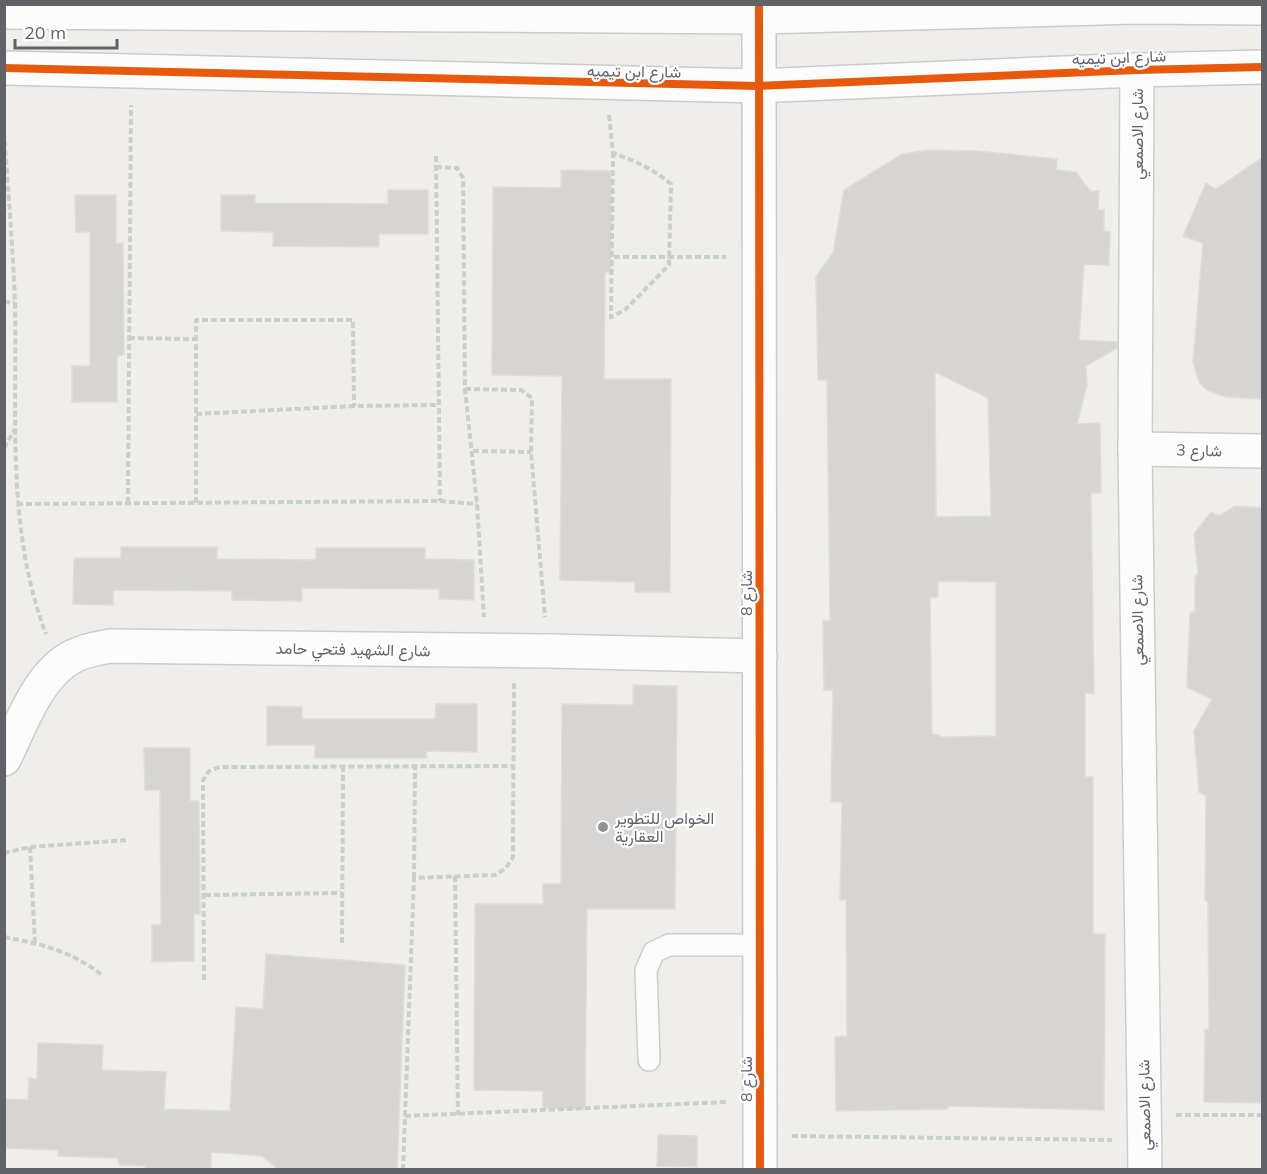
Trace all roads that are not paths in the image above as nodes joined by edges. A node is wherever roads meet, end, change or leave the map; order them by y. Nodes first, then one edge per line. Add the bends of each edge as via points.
1 (1179, 6) edge
2 (1263, 8) edge
3 (758, 11) edge
4 (4, 12) edge
5 (4, 68) edge
6 (1263, 68) edge
7 (1137, 69) junction
8 (757, 86) junction
9 (1135, 449) junction
10 (1263, 451) edge
11 (760, 656) junction
12 (4, 759) edge
13 (761, 945) junction
14 (649, 1060) dead end
15 (1145, 1142) edge
16 (760, 1170) edge

1 - 2 street
1 - 3 street
3 - 4 street
3 - 8 street, شارع 8
5 - 8 street, شارع ابن تيميه
6 - 7 street, شارع ابن تيميه
7 - 8 street, شارع ابن تيميه
7 - 9 street, شارع الاصمعي
8 - 11 street, شارع 8
9 - 10 street, شارع 3
9 - 15 street, شارع الاصمعي
11 - 12 street, شارع الشهيد فتحي حامد via 110,646 74,656 58,667 31,705
11 - 13 street, شارع 8
13 - 14 lane via 669,945 654,952 646,970
13 - 16 street, شارع 8

